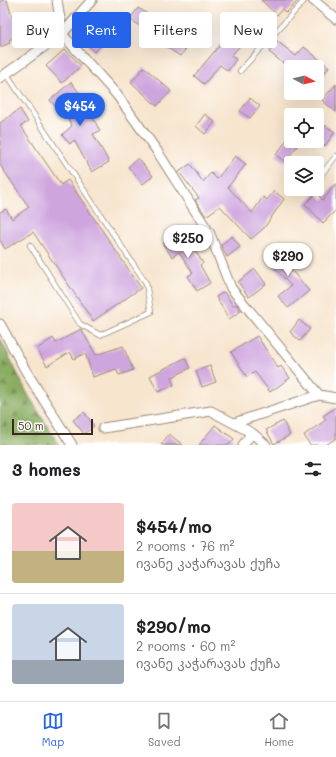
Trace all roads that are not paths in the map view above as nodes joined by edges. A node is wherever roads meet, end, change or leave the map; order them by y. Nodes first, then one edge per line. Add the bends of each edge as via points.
1 (57, 0) edge
2 (92, 0) edge
3 (305, 0) edge
4 (313, 0) edge
5 (59, 12) edge
6 (336, 19) edge
7 (64, 32) edge
8 (64, 36) edge
9 (42, 48) edge
10 (240, 71) dead end
11 (3, 76) edge
12 (336, 156) edge
13 (324, 171) edge
14 (30, 245) dead end
15 (0, 324) edge
16 (319, 395) junction
17 (336, 398) edge
18 (234, 423) junction
19 (103, 428) dead end
20 (252, 433) junction
21 (72, 445) edge
22 (243, 445) edge
23 (266, 445) edge

1 - 5 street
2 - 7 street
3 - 10 lane
4 - 6 street
8 - 16 street via 118,95 210,234 231,288
9 - 11 street
11 - 14 lane via 146,283 151,312 100,335 80,324
12 - 13 lane
15 - 21 street via 27,374
16 - 17 street
16 - 18 street
18 - 19 street via 211,411
18 - 20 street
20 - 22 street
20 - 23 street

